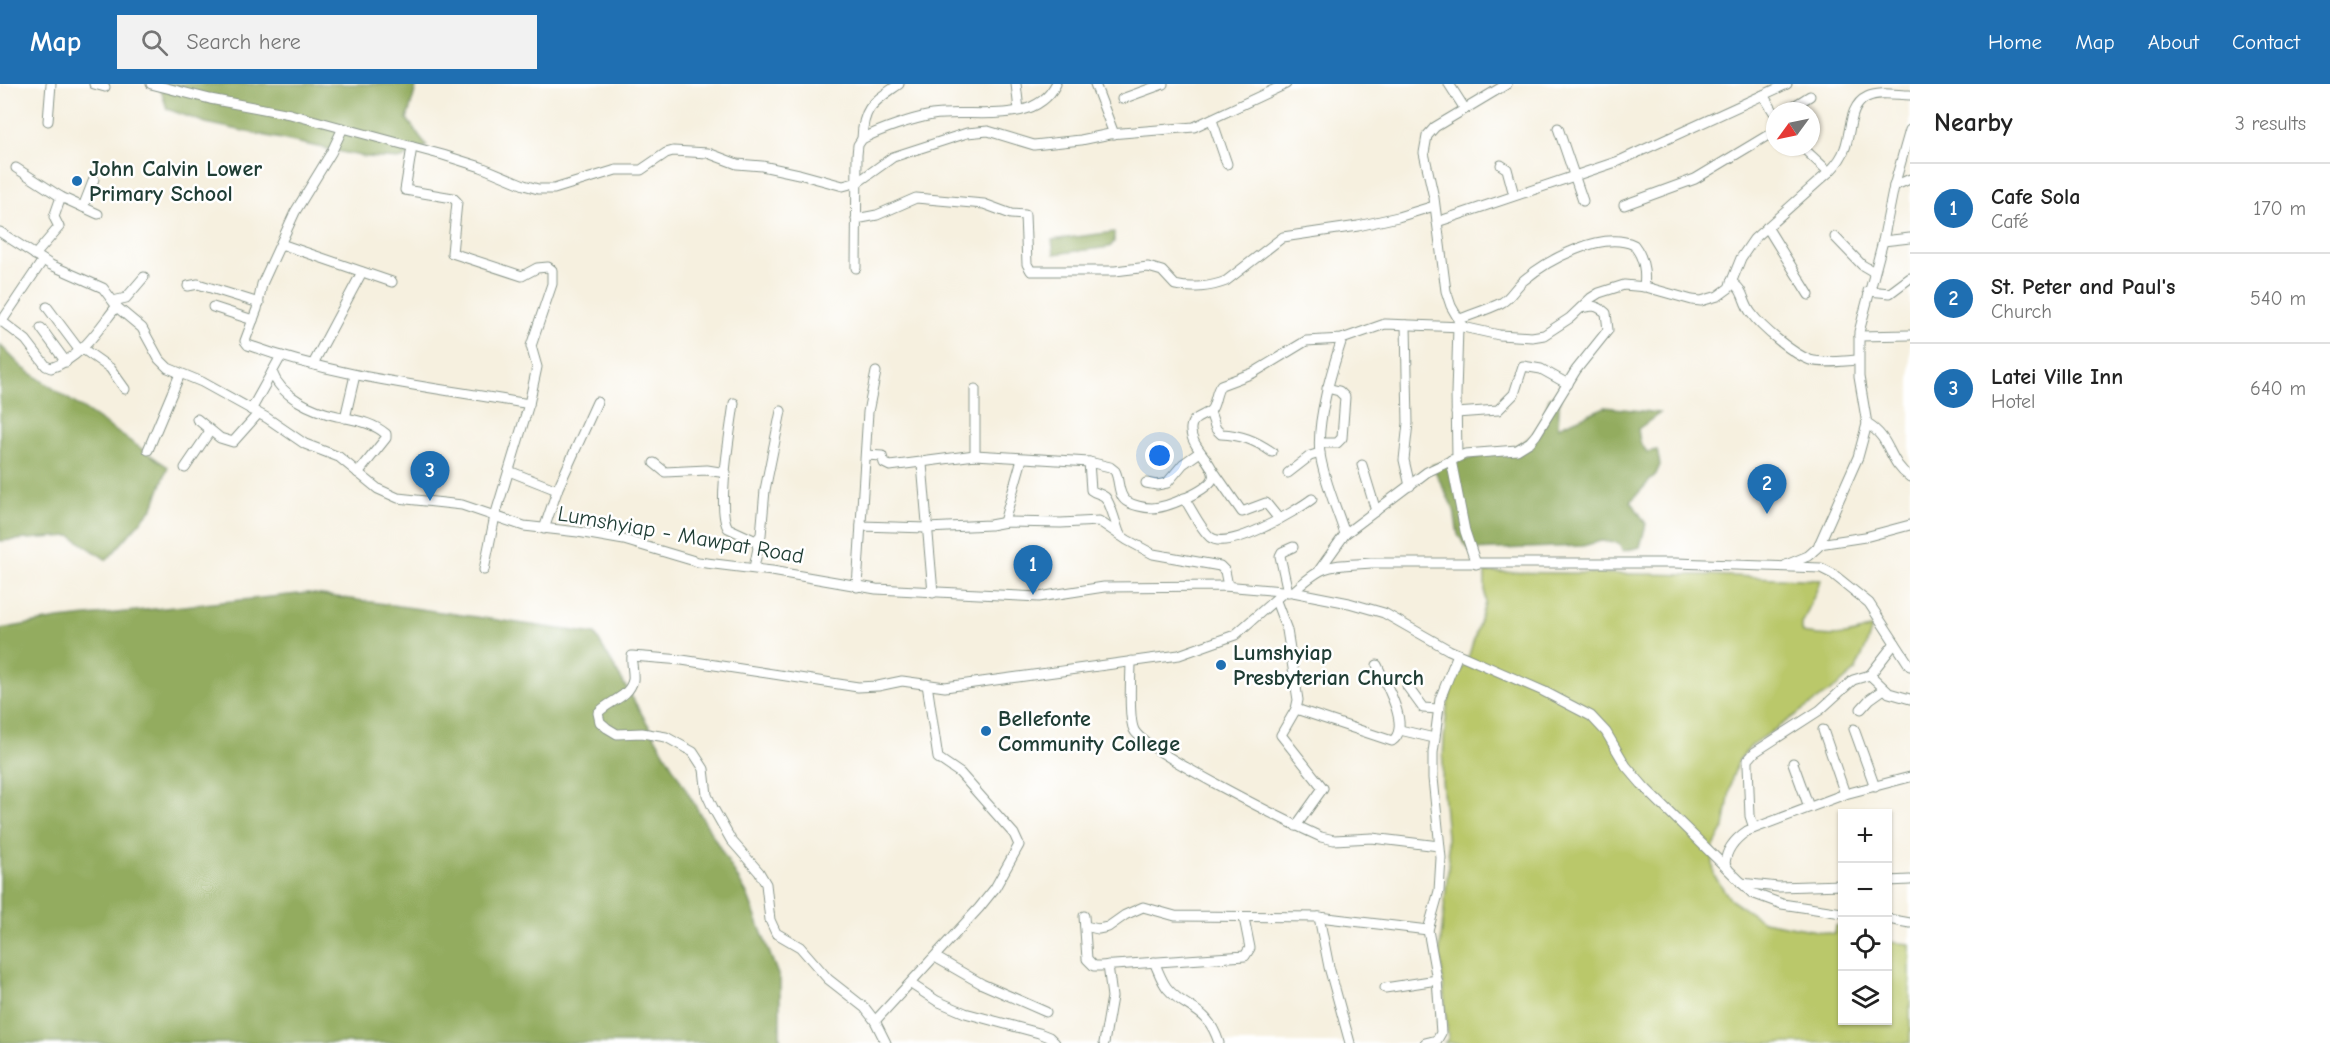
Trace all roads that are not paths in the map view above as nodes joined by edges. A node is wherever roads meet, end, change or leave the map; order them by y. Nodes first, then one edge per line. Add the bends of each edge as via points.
1 (51, 84) edge
2 (94, 84) edge
3 (151, 84) edge
4 (899, 84) edge
5 (1016, 84) edge
6 (1056, 84) edge
7 (1095, 84) edge
8 (1162, 84) edge
9 (1286, 84) edge
10 (1449, 84) edge
11 (1507, 84) edge
12 (1786, 84) edge
13 (105, 87) dead end
14 (1763, 95) junction
15 (1910, 95) edge
16 (1810, 96) dead end
17 (1122, 99) dead end
18 (1767, 102) edge
19 (1800, 102) edge
20 (1465, 109) junction
21 (1019, 110) junction
22 (1212, 120) junction
23 (48, 121) dead end
24 (1558, 128) dead end
25 (342, 130) junction
26 (1910, 130) edge
27 (1114, 134) junction
28 (1766, 136) edge
29 (862, 139) junction
30 (412, 147) junction
31 (1812, 156) edge
32 (1227, 164) dead end
33 (1501, 165) dead end
34 (16, 168) dead end
35 (1829, 172) junction
36 (1574, 176) junction
37 (94, 179) dead end
38 (1910, 179) edge
39 (858, 182) junction
40 (1894, 186) junction
41 (1514, 195) junction
42 (61, 197) junction
43 (1583, 201) dead end
44 (1624, 205) dead end
45 (1434, 206) junction
46 (83, 207) junction
47 (98, 214) dead end
48 (856, 219) junction
49 (1437, 222) junction
50 (1767, 227) junction
51 (0, 232) edge
52 (1834, 237) dead end
53 (1910, 238) edge
54 (1883, 241) junction
55 (281, 244) junction
56 (39, 258) junction
57 (856, 268) dead end
58 (362, 272) junction
59 (1874, 272) junction
60 (144, 277) dead end
61 (1910, 278) edge
62 (1645, 279) junction
63 (392, 282) dead end
64 (1731, 282) junction
65 (189, 286) dead end
66 (1868, 291) junction
67 (1809, 295) dead end
68 (259, 303) junction
69 (115, 304) junction
70 (47, 307) dead end
71 (213, 307) dead end
72 (1580, 308) junction
73 (1, 320) edge
74 (253, 320) junction
75 (1463, 321) junction
76 (1406, 325) junction
77 (41, 328) dead end
78 (1910, 335) edge
79 (1859, 336) junction
80 (1342, 339) junction
81 (81, 350) junction
82 (281, 356) junction
83 (1857, 360) junction
84 (66, 362) junction
85 (313, 364) junction
86 (272, 372) junction
87 (876, 372) dead end
88 (180, 374) junction
89 (355, 375) junction
90 (1568, 384) junction
91 (1327, 388) junction
92 (125, 389) dead end
93 (975, 389) dead end
94 (597, 402) dead end
95 (734, 403) dead end
96 (529, 405) junction
97 (781, 411) dead end
98 (255, 412) junction
99 (1210, 412) junction
100 (1456, 413) junction
101 (345, 417) junction
102 (197, 419) dead end
103 (1867, 424) junction
104 (210, 431) junction
105 (1320, 442) junction
106 (148, 450) dead end
107 (1200, 452) junction
108 (1272, 452) dead end
109 (1320, 453) junction
110 (867, 455) junction
111 (975, 455) junction
112 (1454, 458) junction
113 (1022, 459) junction
114 (1089, 462) junction
115 (654, 463) dead end
116 (922, 464) junction
117 (1362, 465) dead end
118 (185, 468) dead end
119 (1212, 469) junction
120 (509, 471) junction
121 (358, 473) junction
122 (726, 473) junction
123 (1288, 473) dead end
124 (1910, 477) edge
125 (1146, 483) dead end
126 (1410, 486) junction
127 (557, 490) junction
128 (1184, 498) junction
129 (1312, 499) dead end
130 (1376, 511) junction
131 (495, 516) junction
132 (1279, 519) junction
133 (1004, 522) junction
134 (1910, 525) edge
135 (861, 526) junction
136 (927, 528) junction
137 (544, 529) junction
138 (1345, 534) junction
139 (1120, 535) junction
140 (756, 541) junction
141 (1818, 546) junction
142 (1293, 547) dead end
143 (1476, 564) junction
144 (1784, 566) junction
145 (754, 568) junction
146 (1821, 568) junction
147 (1320, 569) junction
148 (484, 570) dead end
149 (857, 586) junction
150 (1228, 586) junction
151 (1289, 592) junction
152 (933, 593) junction
153 (1276, 601) junction
154 (1895, 643) junction
155 (1458, 654) junction
156 (1131, 661) junction
157 (1377, 665) dead end
158 (1910, 666) edge
159 (1870, 675) junction
160 (927, 684) junction
161 (1407, 686) dead end
162 (1884, 690) junction
163 (1910, 699) edge
164 (1296, 709) junction
165 (1438, 709) junction
166 (1861, 709) dead end
167 (1854, 729) dead end
168 (1400, 730) junction
169 (1823, 730) dead end
170 (1434, 738) junction
171 (1793, 763) dead end
172 (1910, 777) edge
173 (1875, 787) junction
174 (1845, 794) junction
175 (1809, 807) junction
176 (1296, 826) junction
177 (1754, 828) junction
178 (1439, 846) junction
179 (1729, 871) junction
180 (1910, 880) edge
181 (1892, 881) edge
182 (1741, 883) junction
183 (1838, 885) edge
184 (1838, 912) edge
185 (1084, 916) dead end
186 (1319, 917) junction
187 (1244, 918) junction
188 (1892, 920) edge
189 (1910, 923) edge
190 (1085, 926) junction
191 (1428, 930) junction
192 (935, 957) junction
193 (1154, 962) junction
194 (1108, 965) junction
195 (1437, 980) junction
196 (910, 984) junction
197 (1385, 988) dead end
198 (1046, 1012) dead end
199 (875, 1021) junction
200 (886, 1043) edge
201 (1055, 1043) edge
202 (1104, 1043) edge
203 (1219, 1043) edge
204 (1350, 1043) edge
205 (1425, 1043) edge

1 - 23 street
2 - 13 street
3 - 25 street via 220,102 290,114
4 - 29 street via 867,111
5 - 21 street
6 - 21 street via 1045,98
7 - 27 street
8 - 17 street
9 - 22 street
10 - 20 street
11 - 20 street
12 - 14 street
14 - 18 street
14 - 36 street via 1640,153
15 - 35 street via 1878,94 1861,101 1852,116 1845,150
16 - 19 street
20 - 45 street via 1435,128 1425,142
21 - 29 street via 929,115
22 - 27 street via 1194,127
22 - 32 street
24 - 36 street
25 - 30 street
25 - 55 street
26 - 40 street
27 - 39 street via 1034,145 988,131 967,133 893,157
28 - 44 street via 1695,179
29 - 39 street via 858,145
30 - 39 street via 544,189 616,170 641,170 673,151 708,153 737,164 799,174 834,185
30 - 96 street via 405,190 457,202 452,253 517,275 545,267 552,270 552,284 531,346 537,367
31 - 35 street
33 - 41 street via 1508,172
34 - 42 street
35 - 50 street
36 - 41 street
36 - 43 street
37 - 46 street
38 - 40 street
39 - 48 street
40 - 54 street
41 - 49 street
42 - 46 street
42 - 56 street via 54,217 60,227
45 - 48 street via 1358,226 1283,237 1226,281 1196,287 1174,285 1162,271 1148,267 1030,272 1025,215 984,204 916,198 877,215
45 - 49 street
46 - 47 street
48 - 57 street
49 - 75 street via 1446,291
50 - 64 street via 1748,246
50 - 67 street
51 - 56 street, Lumshyiap - Mawpat Road
52 - 59 street
53 - 54 street
54 - 59 street
55 - 58 street
55 - 68 street via 262,284
56 - 69 street, Lumshyiap - Mawpat Road via 103,288
56 - 73 street
58 - 63 street
58 - 85 street
59 - 66 street
60 - 69 street via 126,298
61 - 66 street via 1890,293
62 - 64 street via 1701,301 1718,296
62 - 72 street via 1599,293
62 - 75 street via 1642,259 1631,243 1578,248 1530,275 1504,302
64 - 83 street via 1741,289 1750,312 1766,330 1804,357 1819,362
65 - 68 street via 198,284
66 - 79 street
68 - 74 street
69 - 81 street
69 - 88 street, Lumshyiap - Mawpat Road via 142,328 162,363
70 - 81 street
71 - 74 street
72 - 75 street via 1556,329 1539,337 1499,335
72 - 90 street via 1600,308 1606,313 1609,326
73 - 84 street via 26,340 48,367
74 - 82 street via 246,343
75 - 76 street
75 - 100 street
76 - 80 street via 1385,324
76 - 126 street via 1408,423 1404,460
77 - 84 street
78 - 79 street
79 - 83 street
80 - 91 street
80 - 99 street via 1306,341 1253,373 1221,385
81 - 84 street
81 - 92 street via 110,368
82 - 85 street
82 - 86 street
83 - 103 street
85 - 89 street
86 - 98 street
86 - 101 street via 279,386 299,401
87 - 110 street via 868,412
88 - 98 street, Lumshyiap - Mawpat Road
88 - 106 street
89 - 96 street
89 - 101 street
90 - 100 street via 1541,369 1523,366 1514,394 1498,410
90 - 112 street via 1524,447
91 - 105 street
91 - 105 street via 1345,397 1342,438 1337,443
93 - 111 street
94 - 127 street
95 - 122 street
96 - 120 street
97 - 140 street
98 - 104 street via 236,441 226,441
98 - 121 street, Lumshyiap - Mawpat Road via 305,444 339,457
99 - 107 street via 1192,423 1191,434
99 - 108 street via 1221,434 1240,435
100 - 112 street
101 - 121 street via 358,419 387,436
102 - 104 street
103 - 124 street via 1880,433 1895,462
103 - 141 street via 1854,466
104 - 118 street
105 - 109 street
107 - 119 street
107 - 125 street via 1167,483
109 - 123 street via 1312,454
109 - 138 street
110 - 116 street via 882,456 890,466
110 - 135 street
111 - 113 street
111 - 116 street
112 - 126 street
112 - 143 street via 1465,531
113 - 114 street
113 - 133 street
114 - 128 street via 1115,471 1121,496 1128,502 1153,508
114 - 139 street via 1091,490 1107,500
115 - 122 street via 669,472
116 - 136 street
117 - 130 street
119 - 128 street via 1214,475 1207,486
119 - 132 street via 1242,512 1266,503
120 - 127 street
120 - 131 street
121 - 131 street, Lumshyiap - Mawpat Road via 391,496 462,505
122 - 140 street via 724,523 733,532
126 - 130 street
127 - 137 street
128 - 132 street via 1217,541 1235,539
129 - 132 street
130 - 138 street
131 - 137 street, Lumshyiap - Mawpat Road
131 - 148 street
133 - 136 street
133 - 139 street via 1099,521
134 - 141 street
135 - 136 street
135 - 149 street
136 - 152 street
137 - 145 street, Lumshyiap - Mawpat Road via 624,540 698,562
138 - 147 street
139 - 150 street via 1153,554 1220,566
140 - 145 street
141 - 144 street via 1808,556
141 - 146 street
142 - 151 street via 1280,556
143 - 144 street
143 - 147 street via 1371,563
144 - 146 street
145 - 149 street, Lumshyiap - Mawpat Road
146 - 154 street via 1869,603
147 - 151 street
149 - 152 street, Lumshyiap - Mawpat Road
150 - 151 street, Lumshyiap - Mawpat Road
150 - 152 street, Lumshyiap - Mawpat Road via 1104,587 1039,597
151 - 153 street
151 - 155 street, Lumshyiap - Mawpat Road via 1384,613
153 - 156 street via 1224,640 1179,655
153 - 164 street via 1287,630 1297,689
154 - 158 street
154 - 159 street
155 - 165 street
155 - 179 street, Lumshyiap - Mawpat Road via 1591,716 1645,789
156 - 160 street via 945,687
156 - 176 street via 1135,732 1181,764
157 - 168 street via 1399,717
159 - 162 street
159 - 177 street via 1853,680 1812,715 1751,755 1748,786
160 - 192 street via 938,758 960,773 1014,834 1019,845 995,888
160 - 199 street via 902,681 858,687 636,655 632,658 630,688 598,712 600,722 617,734 666,737 693,752 704,769 709,801 722,826 766,884 770,920 776,933 805,952 828,979 865,1008
161 - 165 street via 1420,707
162 - 163 street
162 - 166 street
164 - 168 street via 1388,741 1396,739
164 - 176 street via 1281,735 1323,788
165 - 170 street
167 - 173 street
168 - 170 street
169 - 174 street
170 - 178 street via 1432,778
171 - 175 street
172 - 173 street
173 - 174 street
174 - 175 street
175 - 177 street
176 - 178 street via 1327,839 1372,838
177 - 179 street via 1729,849 1725,864
178 - 191 street via 1440,880
179 - 182 street, Lumshyiap - Mawpat Road
180 - 181 street
182 - 183 street via 1778,887
182 - 184 street, Lumshyiap - Mawpat Road via 1772,902
185 - 190 street
186 - 187 street
186 - 191 street
186 - 204 street
187 - 190 street via 1175,916 1143,907 1103,929
187 - 193 street via 1250,948 1245,956
188 - 189 street
190 - 194 street via 1089,963
191 - 195 street
192 - 196 street
192 - 198 street via 982,984
193 - 194 street
193 - 203 street via 1167,988 1205,1017 1215,1029
194 - 202 street via 1112,997
195 - 197 street
195 - 205 street via 1441,1033 1437,1040
196 - 199 street
196 - 201 street via 947,1006 1048,1037
199 - 200 street

